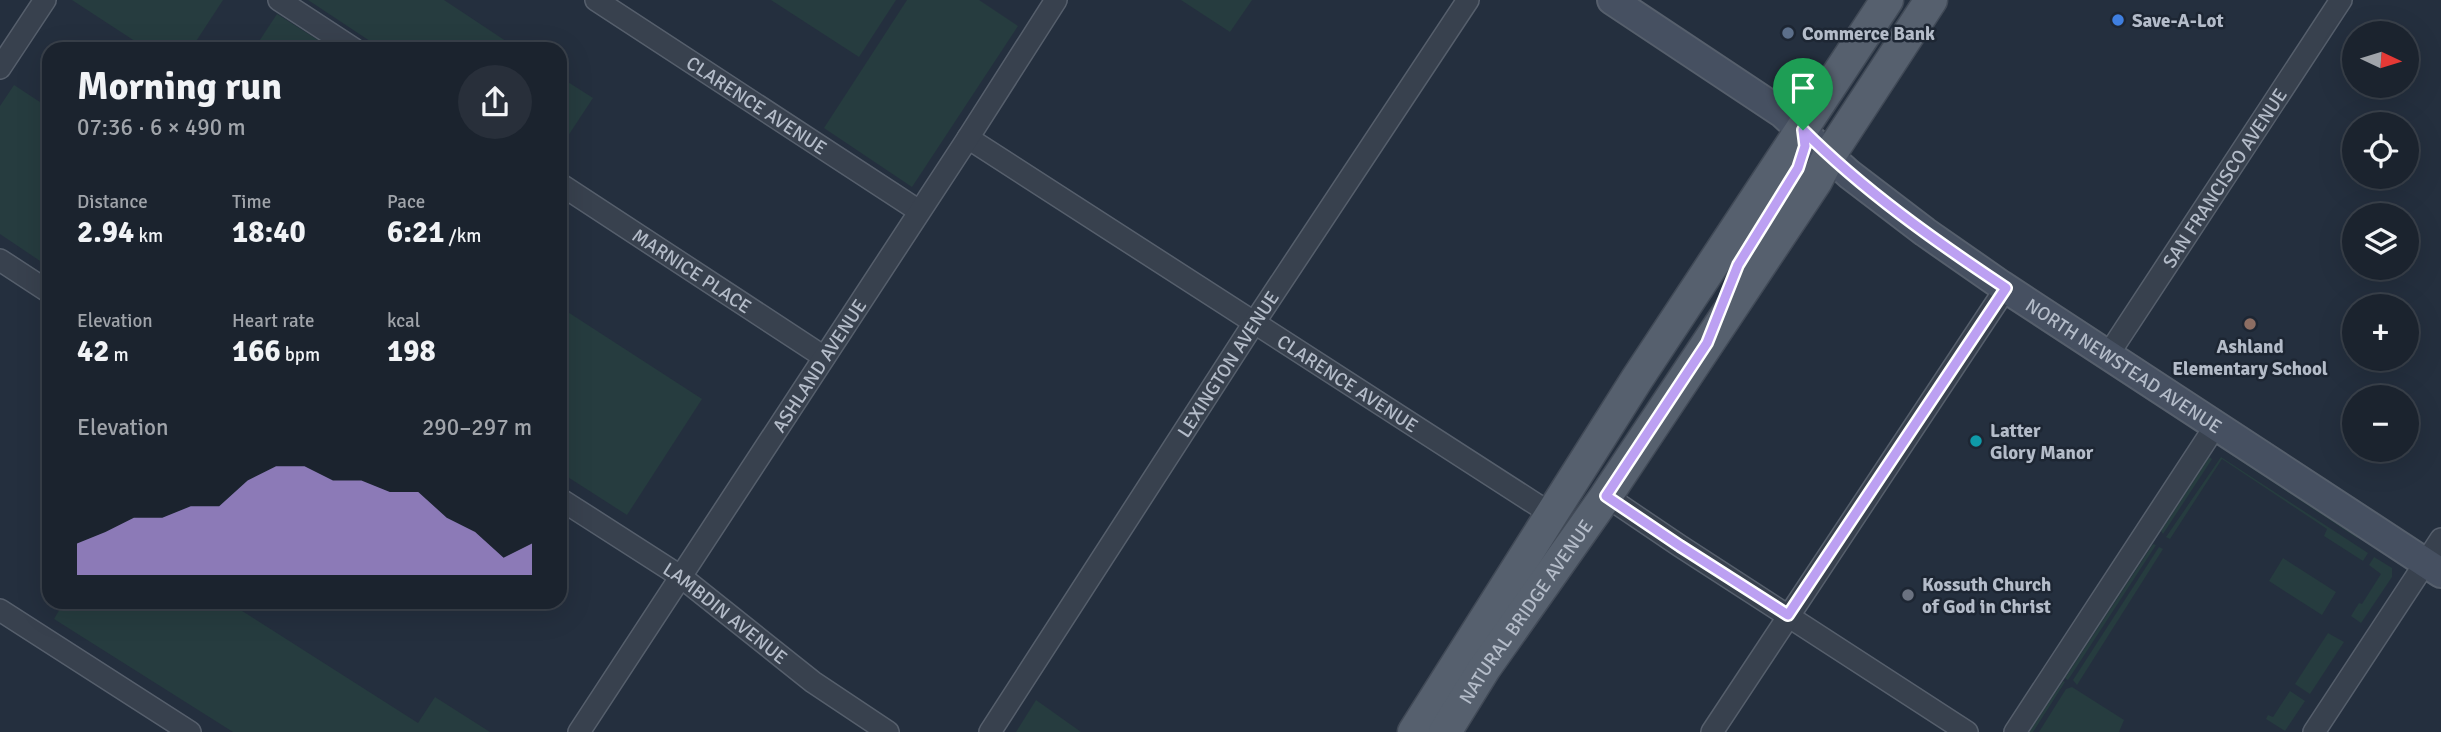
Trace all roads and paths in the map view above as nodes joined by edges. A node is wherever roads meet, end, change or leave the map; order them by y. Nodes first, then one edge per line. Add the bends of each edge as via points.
1 (45, 0) edge
2 (279, 0) edge
3 (596, 0) edge
4 (1056, 0) edge
5 (1468, 0) edge
6 (1612, 0) edge
7 (1887, 0) edge
8 (1905, 0) edge
9 (1931, 0) edge
10 (2341, 0) edge
11 (343, 42) edge
12 (0, 68) edge
13 (1803, 130) junction
14 (968, 138) junction
15 (1829, 156) junction
16 (567, 189) edge
17 (919, 211) junction
18 (0, 260) edge
19 (42, 287) edge
20 (2006, 288) junction
21 (1254, 323) junction
22 (1707, 343) junction
23 (2108, 355) junction
24 (824, 357) junction
25 (2216, 425) junction
26 (1606, 496) junction
27 (567, 503) edge
28 (1551, 514) junction
29 (2441, 539) edge
30 (2433, 568) edge
31 (680, 576) junction
32 (0, 610) edge
33 (1788, 615) junction
34 (190, 732) edge
35 (579, 732) edge
36 (888, 732) edge
37 (990, 732) edge
38 (1414, 732) edge
39 (1445, 732) edge
40 (1712, 732) edge
41 (1967, 732) edge
42 (2015, 732) edge
43 (2314, 732) edge

1 - 12 street
2 - 11 street
3 - 17 street, CLARENCE AVENUE
4 - 14 street, ASHLAND AVENUE
5 - 21 street, LEXINGTON AVENUE
6 - 13 street, NORTH NEWSTEAD AVENUE
7 - 13 main road, NATURAL BRIDGE AVENUE
8 - 15 main road via 1836,116 1827,141
9 - 15 main road, NATURAL BRIDGE AVENUE
10 - 23 street, SAN FRANCISCO AVENUE
13 - 15 street, NORTH NEWSTEAD AVENUE
13 - 22 main road via 1805,146 1798,168 1738,265
13 - 28 main road, NATURAL BRIDGE AVENUE
14 - 17 street, ASHLAND AVENUE
14 - 21 street, CLARENCE AVENUE
15 - 20 street, NORTH NEWSTEAD AVENUE via 1925,232
15 - 22 main road, NATURAL BRIDGE AVENUE
16 - 24 street, MARNICE PLACE
17 - 24 street, ASHLAND AVENUE
18 - 19 street
20 - 23 street, NORTH NEWSTEAD AVENUE
20 - 33 street
21 - 28 street, CLARENCE AVENUE
21 - 37 street, LEXINGTON AVENUE
22 - 26 main road, NATURAL BRIDGE AVENUE
23 - 25 street, NORTH NEWSTEAD AVENUE
24 - 31 street, ASHLAND AVENUE
25 - 30 street, NORTH NEWSTEAD AVENUE
25 - 42 street
26 - 33 street
26 - 39 main road, NATURAL BRIDGE AVENUE
27 - 31 street, LAMBDIN AVENUE
28 - 38 main road, NATURAL BRIDGE AVENUE
29 - 30 street
30 - 43 street
31 - 35 street, ASHLAND AVENUE
31 - 36 street, LAMBDIN AVENUE via 813,682
32 - 34 street
33 - 40 street
33 - 41 street

